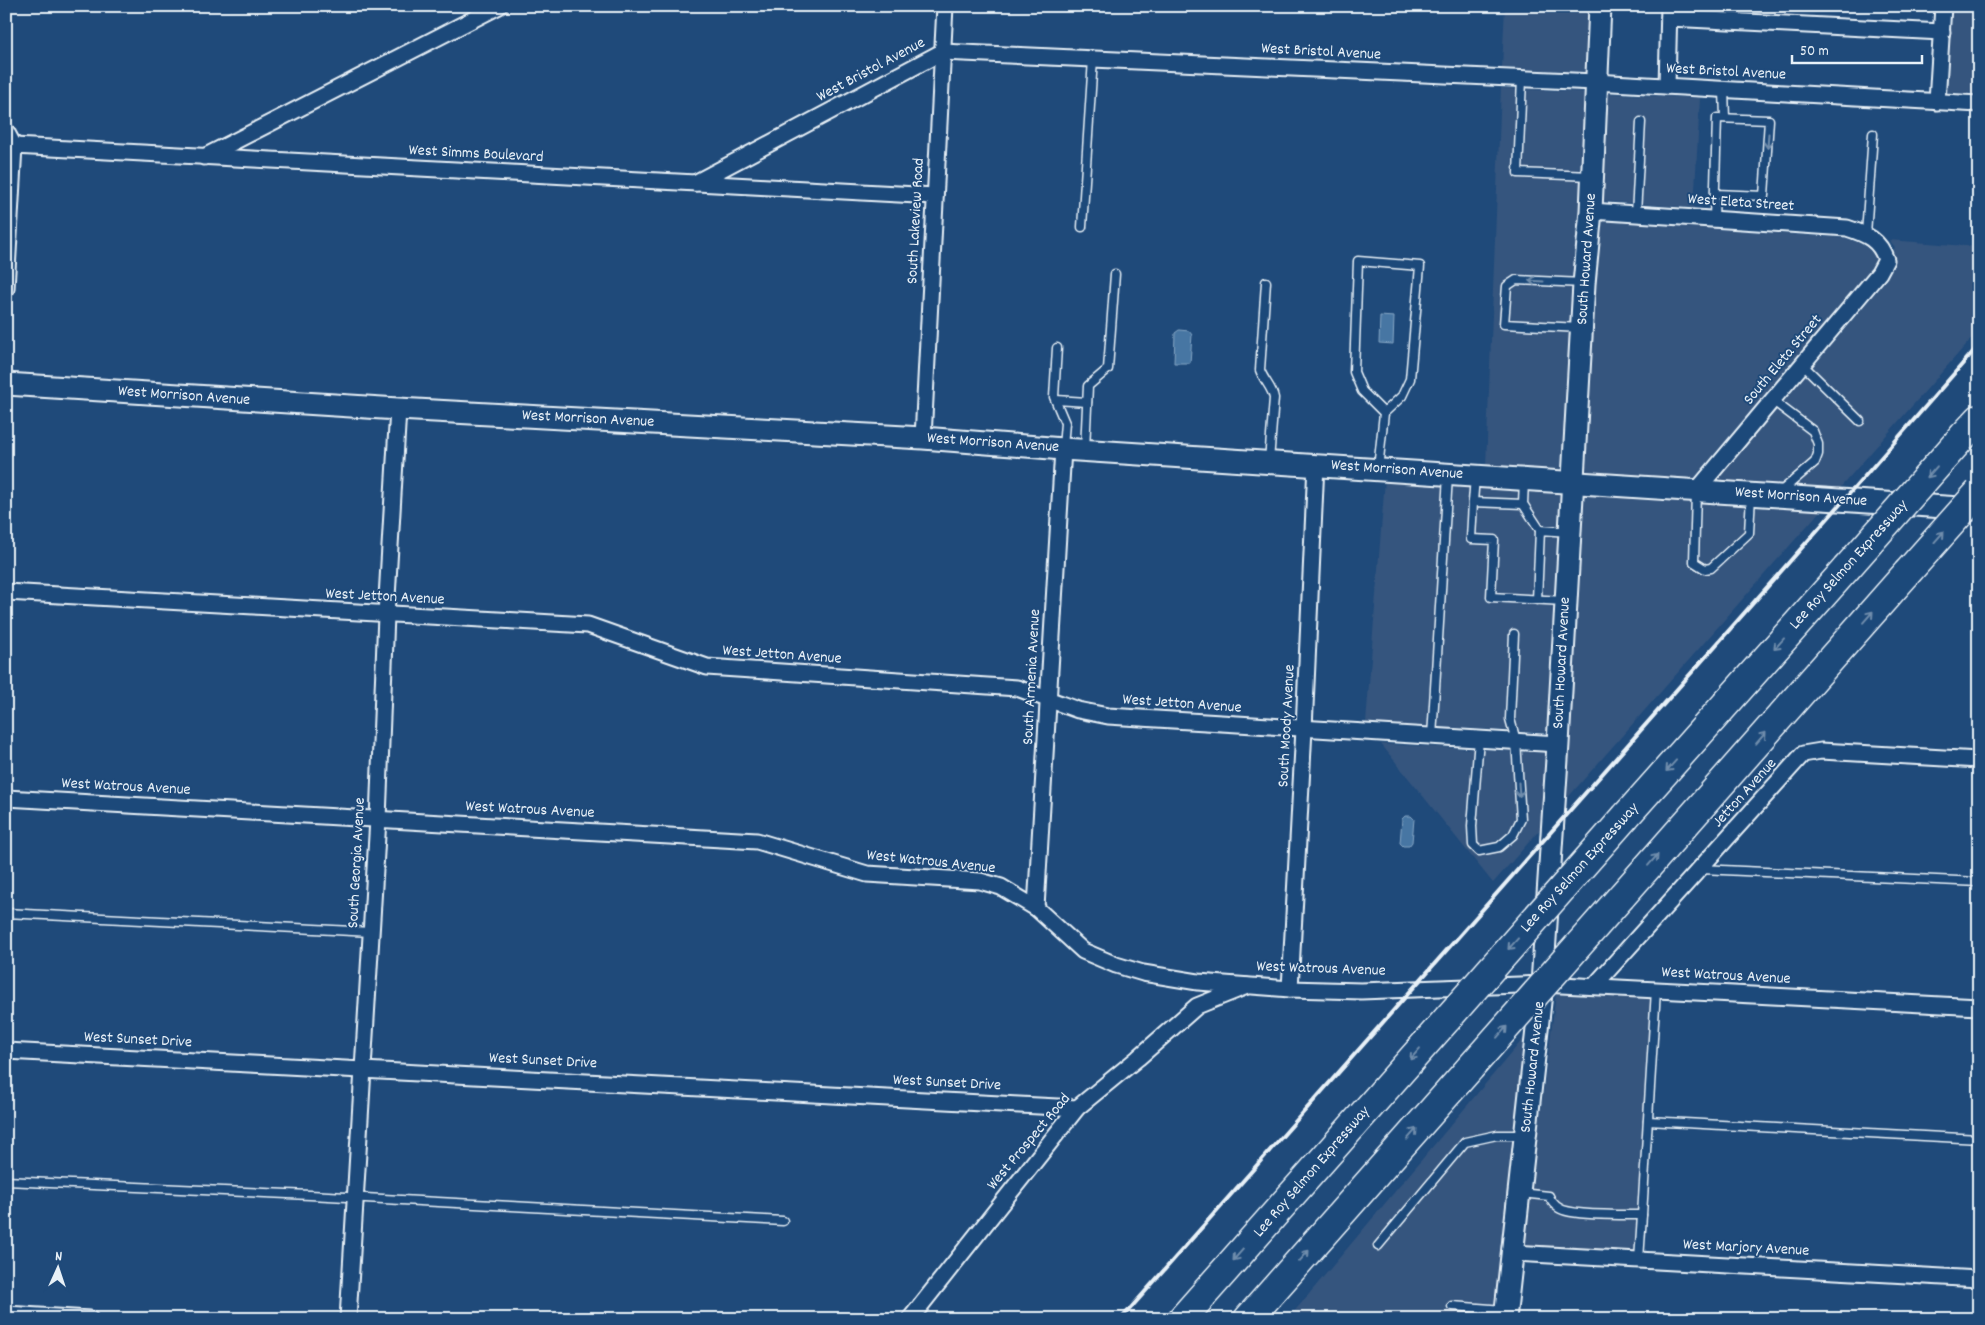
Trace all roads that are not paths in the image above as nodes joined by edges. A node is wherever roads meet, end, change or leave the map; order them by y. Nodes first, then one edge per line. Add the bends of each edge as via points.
1 (499, 6) edge
2 (945, 6) edge
3 (1600, 6) edge
4 (1943, 6) edge
5 (1669, 12) edge
6 (1942, 32) junction
7 (942, 52) junction
8 (1093, 59) junction
9 (1522, 79) junction
10 (1596, 82) junction
11 (1667, 86) junction
12 (1724, 90) junction
13 (1937, 102) junction
14 (1979, 104) edge
15 (1725, 118) junction
16 (1641, 122) dead end
17 (6, 131) edge
18 (1873, 134) dead end
19 (14, 146) junction
20 (203, 157) junction
21 (1592, 176) junction
22 (695, 183) junction
23 (1716, 194) junction
24 (935, 196) junction
25 (1590, 211) junction
26 (1636, 214) junction
27 (1714, 219) junction
28 (1082, 227) dead end
29 (1866, 234) junction
30 (1883, 249) joint
31 (1115, 274) dead end
32 (1266, 282) dead end
33 (1584, 284) junction
34 (6, 288) edge
35 (1582, 328) junction
36 (1057, 348) dead end
37 (1802, 364) junction
38 (6, 384) edge
39 (1056, 400) junction
40 (1772, 400) junction
41 (1087, 402) junction
42 (398, 409) junction
43 (1384, 413) junction
44 (1860, 422) dead end
45 (1971, 427) edge
46 (923, 438) junction
47 (1063, 449) junction
48 (1084, 450) junction
49 (1269, 461) junction
50 (1316, 464) junction
51 (1378, 469) junction
52 (1448, 474) junction
53 (1475, 476) junction
54 (1524, 479) junction
55 (1572, 482) junction
56 (1696, 490) junction
57 (1979, 492) edge
58 (1751, 494) junction
59 (1776, 496) junction
60 (1473, 502) junction
61 (1523, 504) junction
62 (1979, 509) edge
63 (1540, 530) junction
64 (1570, 532) junction
65 (1494, 540) junction
66 (1504, 540) dead end
67 (1531, 542) dead end
68 (1540, 542) junction
69 (1493, 567) junction
70 (1503, 568) dead end
71 (1529, 569) dead end
72 (1538, 569) junction
73 (6, 592) edge
74 (1537, 600) junction
75 (1566, 601) junction
76 (386, 615) junction
77 (1514, 634) dead end
78 (1048, 700) junction
79 (1304, 730) junction
80 (1432, 737) junction
81 (1479, 740) junction
82 (1516, 741) junction
83 (1558, 744) junction
84 (1979, 760) edge
85 (6, 798) edge
86 (378, 819) junction
87 (1700, 868) junction
88 (1979, 882) edge
89 (1036, 908) junction
90 (6, 913) edge
91 (371, 932) junction
92 (1542, 984) junction
93 (1251, 985) junction
94 (1594, 986) junction
95 (1290, 988) junction
96 (1656, 990) junction
97 (1979, 1007) edge
98 (6, 1051) edge
99 (362, 1069) junction
100 (1077, 1108) junction
101 (1648, 1121) junction
102 (1525, 1135) junction
103 (1979, 1139) edge
104 (6, 1181) edge
105 (1519, 1193) junction
106 (355, 1198) junction
107 (1642, 1216) junction
108 (784, 1221) dead end
109 (1378, 1246) dead end
110 (1512, 1253) junction
111 (1639, 1260) junction
112 (1979, 1278) edge
113 (1452, 1306) dead end
114 (6, 1314) edge
115 (1505, 1315) edge
116 (90, 1319) edge
117 (348, 1319) edge
118 (910, 1319) edge
119 (1182, 1319) edge
120 (1248, 1319) edge

1 - 20 street
2 - 7 street, South Lakeview Road
3 - 10 street, South Howard Avenue
4 - 6 street
5 - 6 street
5 - 11 street
6 - 13 street
7 - 8 street, West Bristol Avenue
7 - 22 street, West Bristol Avenue
7 - 24 street, South Lakeview Road
8 - 9 street, West Bristol Avenue
8 - 28 lane
9 - 10 street, West Bristol Avenue
9 - 21 lane via 1518,173
10 - 11 street, West Bristol Avenue
10 - 21 street, South Howard Avenue
11 - 12 street, West Bristol Avenue
12 - 13 street, West Bristol Avenue
12 - 15 lane
13 - 14 street, West Bristol Avenue
15 - 23 lane via 1717,118
15 -> 23 lane via 1770,120 1764,196
16 - 26 lane
17 - 19 street
18 - 29 lane
19 - 20 street, West Simms Boulevard
19 - 34 street
20 - 22 street, West Simms Boulevard
21 - 25 street, South Howard Avenue
22 - 24 street, West Simms Boulevard
23 - 27 lane
24 - 46 street, South Lakeview Road
25 - 26 street, West Eleta Street
25 - 33 street, South Howard Avenue
26 - 27 street, West Eleta Street
27 - 29 street, West Eleta Street via 1848,228
29 - 30 street, West Eleta Street
30 - 37 street, South Eleta Street via 1886,260 1879,273
31 - 41 lane via 1108,369 1088,386
32 - 49 lane via 1260,370 1274,398
33 - 35 street, South Howard Avenue
33 -> 35 lane via 1516,280 1507,286 1504,324
35 - 55 street, South Howard Avenue
36 - 39 lane
37 - 40 street, South Eleta Street
37 - 44 lane
38 - 42 street, West Morrison Avenue
39 - 41 lane
39 - 47 lane via 1064,423
40 - 56 street, South Eleta Street
40 - 59 lane via 1813,431 1818,444 1815,462
41 - 48 lane
42 - 46 street, West Morrison Avenue
42 - 76 street, South Georgia Avenue
43 - 43 lane via 1402,396 1410,379 1420,266 1358,261 1354,372 1362,391
43 - 51 lane
45 -> 119 highway, Lee Roy Selmon Expressway, bridge
46 - 47 street, West Morrison Avenue
47 - 48 street, West Morrison Avenue
47 - 78 street, South Armenia Avenue
48 - 49 street, West Morrison Avenue
49 - 50 street, West Morrison Avenue
50 - 51 street, West Morrison Avenue
50 - 79 street, South Moody Avenue
51 - 52 street, West Morrison Avenue
52 - 53 street, West Morrison Avenue
52 - 80 lane
53 - 54 street, West Morrison Avenue
53 - 60 lane
54 - 55 street, West Morrison Avenue
54 - 61 lane
55 - 56 street, West Morrison Avenue
55 - 64 street, South Howard Avenue
56 - 58 street, West Morrison Avenue
56 - 58 lane via 1694,562 1705,569 1749,533
120 -> 57 highway, bridge
58 - 59 street, West Morrison Avenue
59 - 62 street, West Morrison Avenue
60 - 61 lane
60 - 65 lane via 1471,539
61 - 63 lane
63 - 64 lane
63 - 68 lane
64 - 75 street, South Howard Avenue
65 - 66 lane
65 - 69 lane
67 - 68 lane
68 - 72 lane
69 - 70 lane
69 - 74 lane via 1491,597
71 - 72 lane
72 - 74 lane
73 - 76 street, West Jetton Avenue
74 - 75 lane
75 - 83 street, South Howard Avenue
76 - 78 street, West Jetton Avenue via 588,625 707,667 1017,688
76 - 86 street, South Georgia Avenue
77 - 82 lane via 1510,719
78 - 79 street, West Jetton Avenue via 1108,716
78 - 89 street, South Armenia Avenue
79 - 80 street, West Jetton Avenue
79 - 95 street, South Moody Avenue
80 - 81 street, West Jetton Avenue
81 - 82 street, West Jetton Avenue
82 -> 81 lane via 1521,819 1513,835 1499,847 1479,851 1473,845 1472,826
82 - 83 street, West Jetton Avenue
83 - 92 street, South Howard Avenue
84 - 87 street, Jetton Avenue via 1821,751 1803,754
85 - 86 street, West Watrous Avenue
86 - 89 street, West Watrous Avenue via 757,841 867,874 980,881 1001,887
86 - 91 street, South Georgia Avenue
87 - 88 lane
87 - 94 street, Jetton Avenue
89 - 93 street, West Watrous Avenue via 1083,951 1116,965 1198,982
90 - 91 lane
91 - 99 street, South Georgia Avenue
92 - 94 street, West Watrous Avenue
92 - 95 street, West Watrous Avenue via 1361,990
92 - 102 street, South Howard Avenue
93 - 95 street, West Watrous Avenue
93 - 100 street, West Prospect Road via 1197,1006
94 - 96 street, West Watrous Avenue
96 - 97 street, West Watrous Avenue
96 - 101 lane
98 - 99 street, West Sunset Drive
99 - 100 street, West Sunset Drive
99 - 106 street, South Georgia Avenue
100 - 118 street, West Prospect Road
101 - 103 lane
101 - 107 lane
102 - 105 street, South Howard Avenue
102 - 109 lane via 1497,1135 1466,1142
104 - 106 lane
105 - 107 lane via 1549,1196 1560,1209 1573,1212
105 - 110 street, South Howard Avenue
106 - 108 lane
106 - 117 street, South Georgia Avenue
107 - 111 lane
110 - 111 street, West Marjory Avenue
110 - 115 street, South Howard Avenue
111 - 112 street, West Marjory Avenue
113 - 115 lane
114 - 116 street

